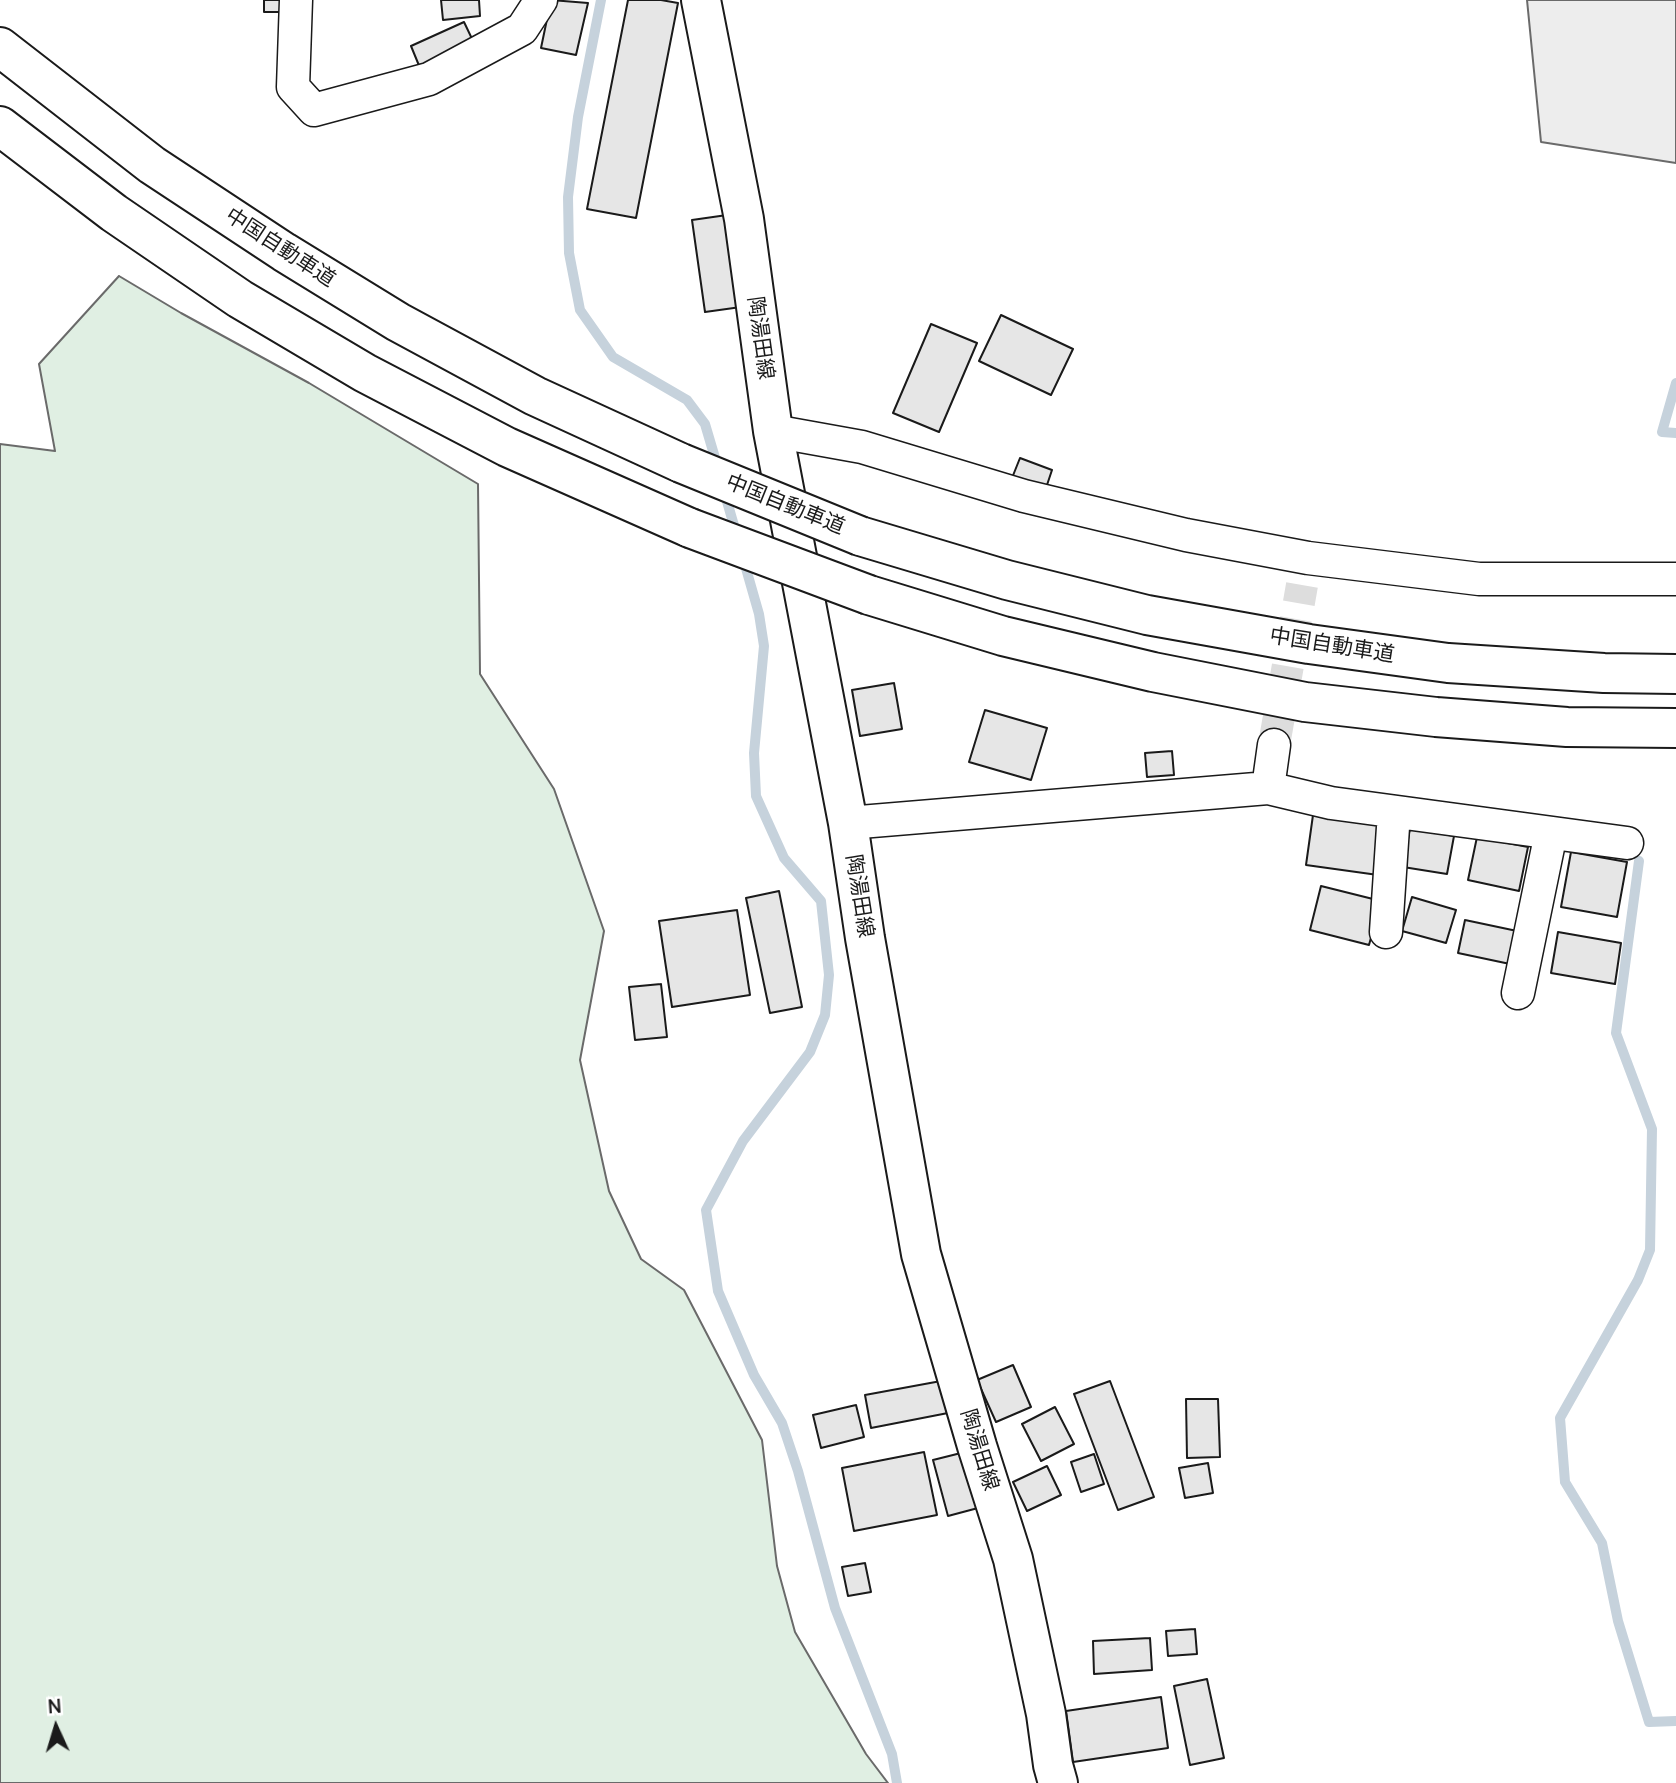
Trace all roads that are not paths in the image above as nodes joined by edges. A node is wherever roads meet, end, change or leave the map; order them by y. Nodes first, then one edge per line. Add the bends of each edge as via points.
1 (296, 0) edge
2 (541, 0) edge
3 (701, 0) edge
4 (0, 47) edge
5 (0, 126) edge
6 (773, 431) junction
7 (1676, 579) edge
8 (1676, 674) edge
9 (1676, 728) edge
10 (1274, 746) tunnel mouth
11 (1268, 788) junction
12 (1394, 812) junction
13 (848, 823) junction
14 (1551, 833) junction
15 (1627, 844) dead end
16 (1387, 932) dead end
17 (1518, 993) dead end
18 (1058, 1783) edge

1 - 2 street via 292,87 314,110 429,79 522,29
3 - 6 main road, 陶湯田線 via 744,219
4 - 8 main road, 中国自動車道, bridge via 152,165 398,322 535,396 681,463 860,536 1147,615 1309,644 1448,663
5 - 9 main road, bridge via 114,213 240,299 365,373 508,447 690,528 869,595 1015,639 1305,702 1567,727
6 - 7 street via 862,447 1305,572 1479,579
6 - 13 main road, 陶湯田線
10 - 11 street
11 - 12 street
11 - 13 street
12 - 14 street
12 - 16 street
13 - 18 main road, 陶湯田線 via 921,1254 1013,1559
14 - 15 street
14 - 17 street

